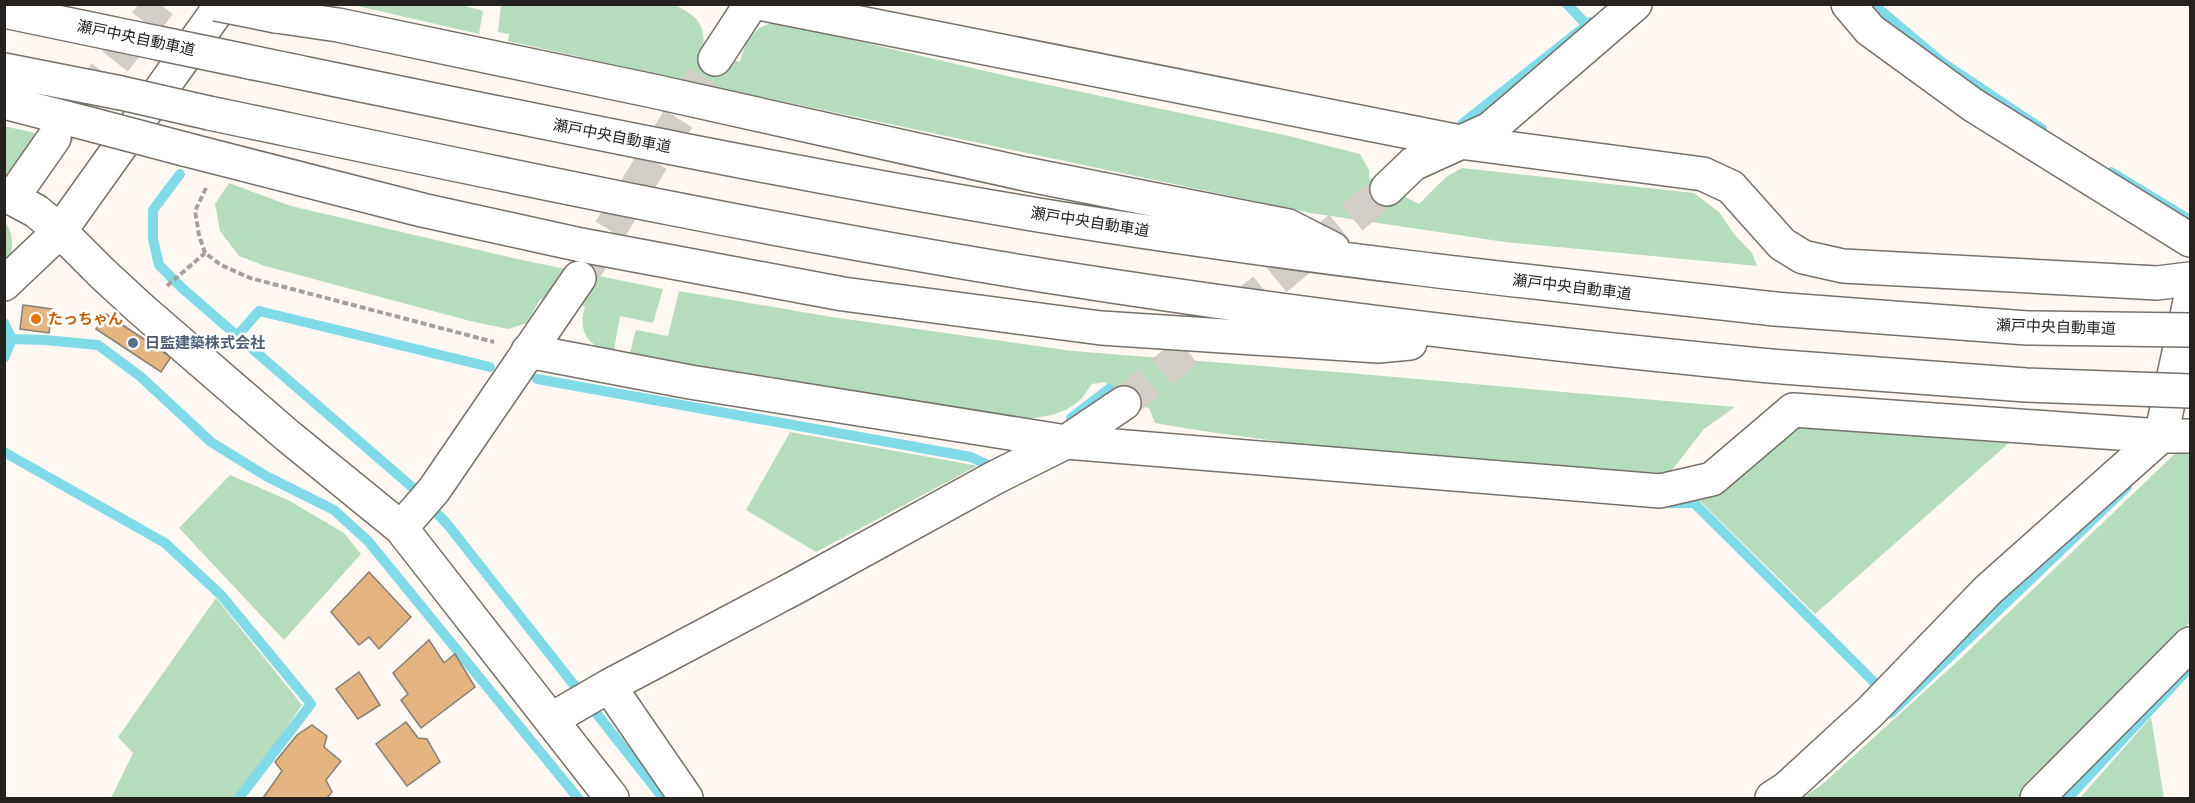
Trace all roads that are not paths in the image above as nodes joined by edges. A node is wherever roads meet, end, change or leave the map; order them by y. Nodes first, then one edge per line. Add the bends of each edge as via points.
1 (216, 4) edge
2 (222, 4) edge
3 (751, 4) edge
4 (765, 4) edge
5 (1848, 4) edge
6 (4, 11) edge
7 (1614, 11) edge
8 (715, 59) tunnel mouth
9 (4, 70) edge
10 (4, 102) edge
11 (54, 138) tunnel mouth
12 (1460, 142) junction
13 (1387, 189) tunnel mouth
14 (8, 196) edge
15 (60, 231) junction
16 (2190, 240) edge
17 (1355, 261) junction
18 (579, 278) tunnel mouth
19 (2190, 279) edge
20 (4, 284) edge
21 (2190, 301) edge
22 (2190, 330) edge
23 (1480, 336) junction
24 (528, 351) junction
25 (2190, 391) edge
26 (1124, 403) tunnel mouth
27 (2174, 435) edge
28 (1066, 442) junction
29 (418, 509) junction
30 (2190, 644) edge
31 (583, 701) junction
32 (612, 798) edge
33 (686, 798) edge
34 (1772, 798) edge
35 (2037, 798) edge

1 - 17 main road, bridge via 362,30 1025,174 1288,226
2 - 15 main road
3 - 8 main road
4 - 12 main road
5 - 16 main road via 1870,30 1973,105
6 - 17 main road, 瀬戸中央自動車道, bridge via 648,144 1040,214
7 - 12 main road via 1490,129
9 - 23 main road, bridge via 644,204 1058,278
10 - 23 main road, bridge via 422,210 580,245 843,294 1101,327 1344,344 1378,346
11 - 14 main road
12 - 13 main road via 1413,164
12 - 19 main road via 1703,174 1731,187 1782,244 1803,256 1843,266 2157,283
14 - 15 main road via 36,211
15 - 20 main road
15 - 29 main road via 103,274 288,436
17 - 22 main road, 瀬戸中央自動車道, bridge via 1775,309 2026,327
18 - 24 main road
21 - 27 main road
23 - 25 main road, bridge via 1770,366 2026,386
24 - 28 main road via 690,382
24 - 29 main road
26 - 28 main road
27 - 28 main road via 1794,410 1712,479 1660,491
27 - 34 main road via 1988,590 1887,695
28 - 31 main road
29 - 31 main road
30 - 35 main road
31 - 32 main road
31 - 33 main road

